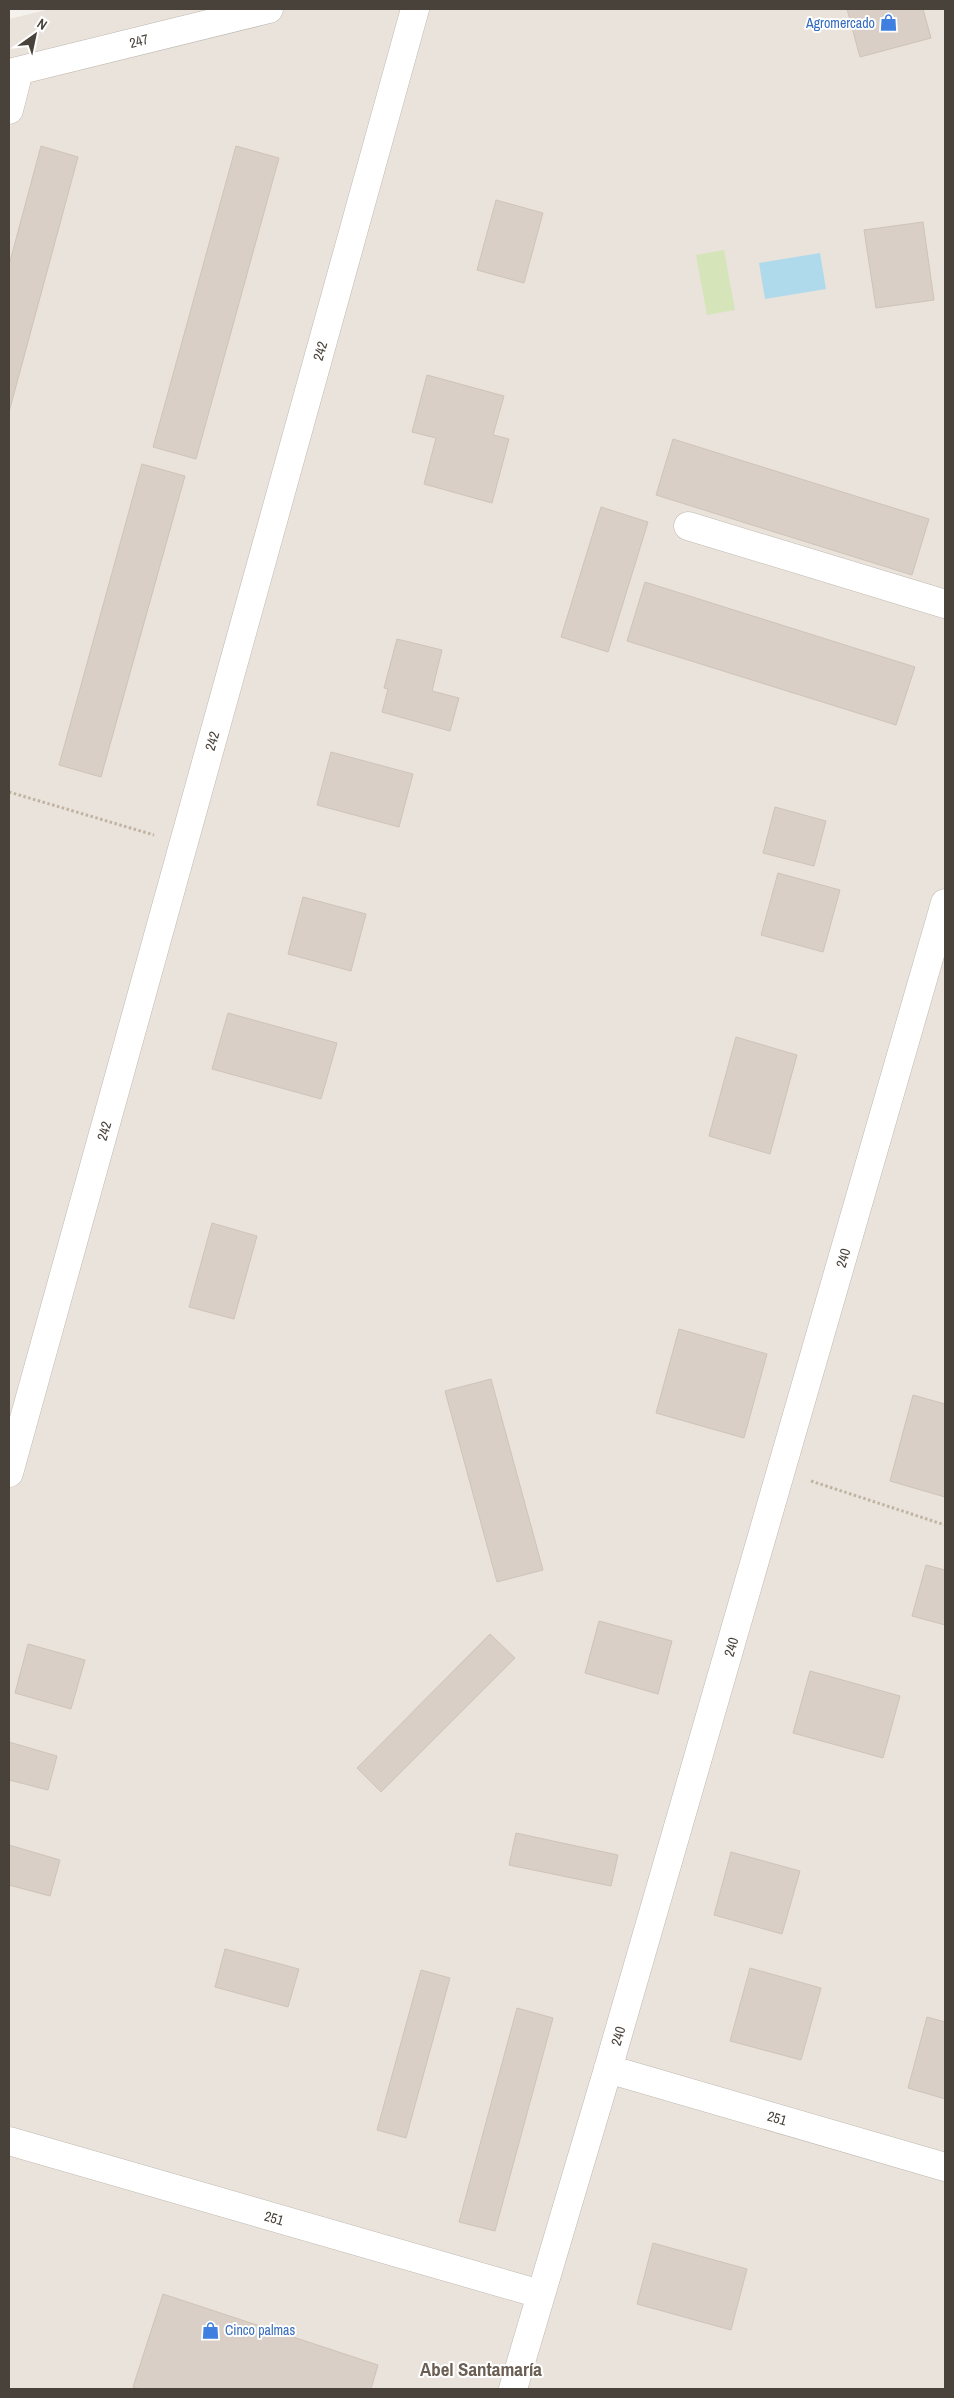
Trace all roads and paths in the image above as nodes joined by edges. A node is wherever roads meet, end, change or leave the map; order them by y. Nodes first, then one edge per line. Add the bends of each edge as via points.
1 (269, 9) edge
2 (415, 9) edge
3 (14, 72) edge
4 (9, 110) edge
5 (688, 526) dead end
6 (945, 604) edge
7 (9, 792) edge
8 (183, 844) junction
9 (945, 903) edge
10 (782, 1472) junction
11 (9, 1473) edge
12 (945, 1525) edge
13 (608, 2069) junction
14 (9, 2141) edge
15 (945, 2167) edge
16 (540, 2294) junction
17 (513, 2389) edge

1 - 3 street, 247
2 - 8 street, 242
3 - 4 street
5 - 6 street
7 - 8 path
8 - 11 street, 242
9 - 10 street, 240
10 - 12 path
10 - 13 street, 240
13 - 15 street, 251
13 - 16 street, 240
14 - 16 street, 251
16 - 17 street, 240

